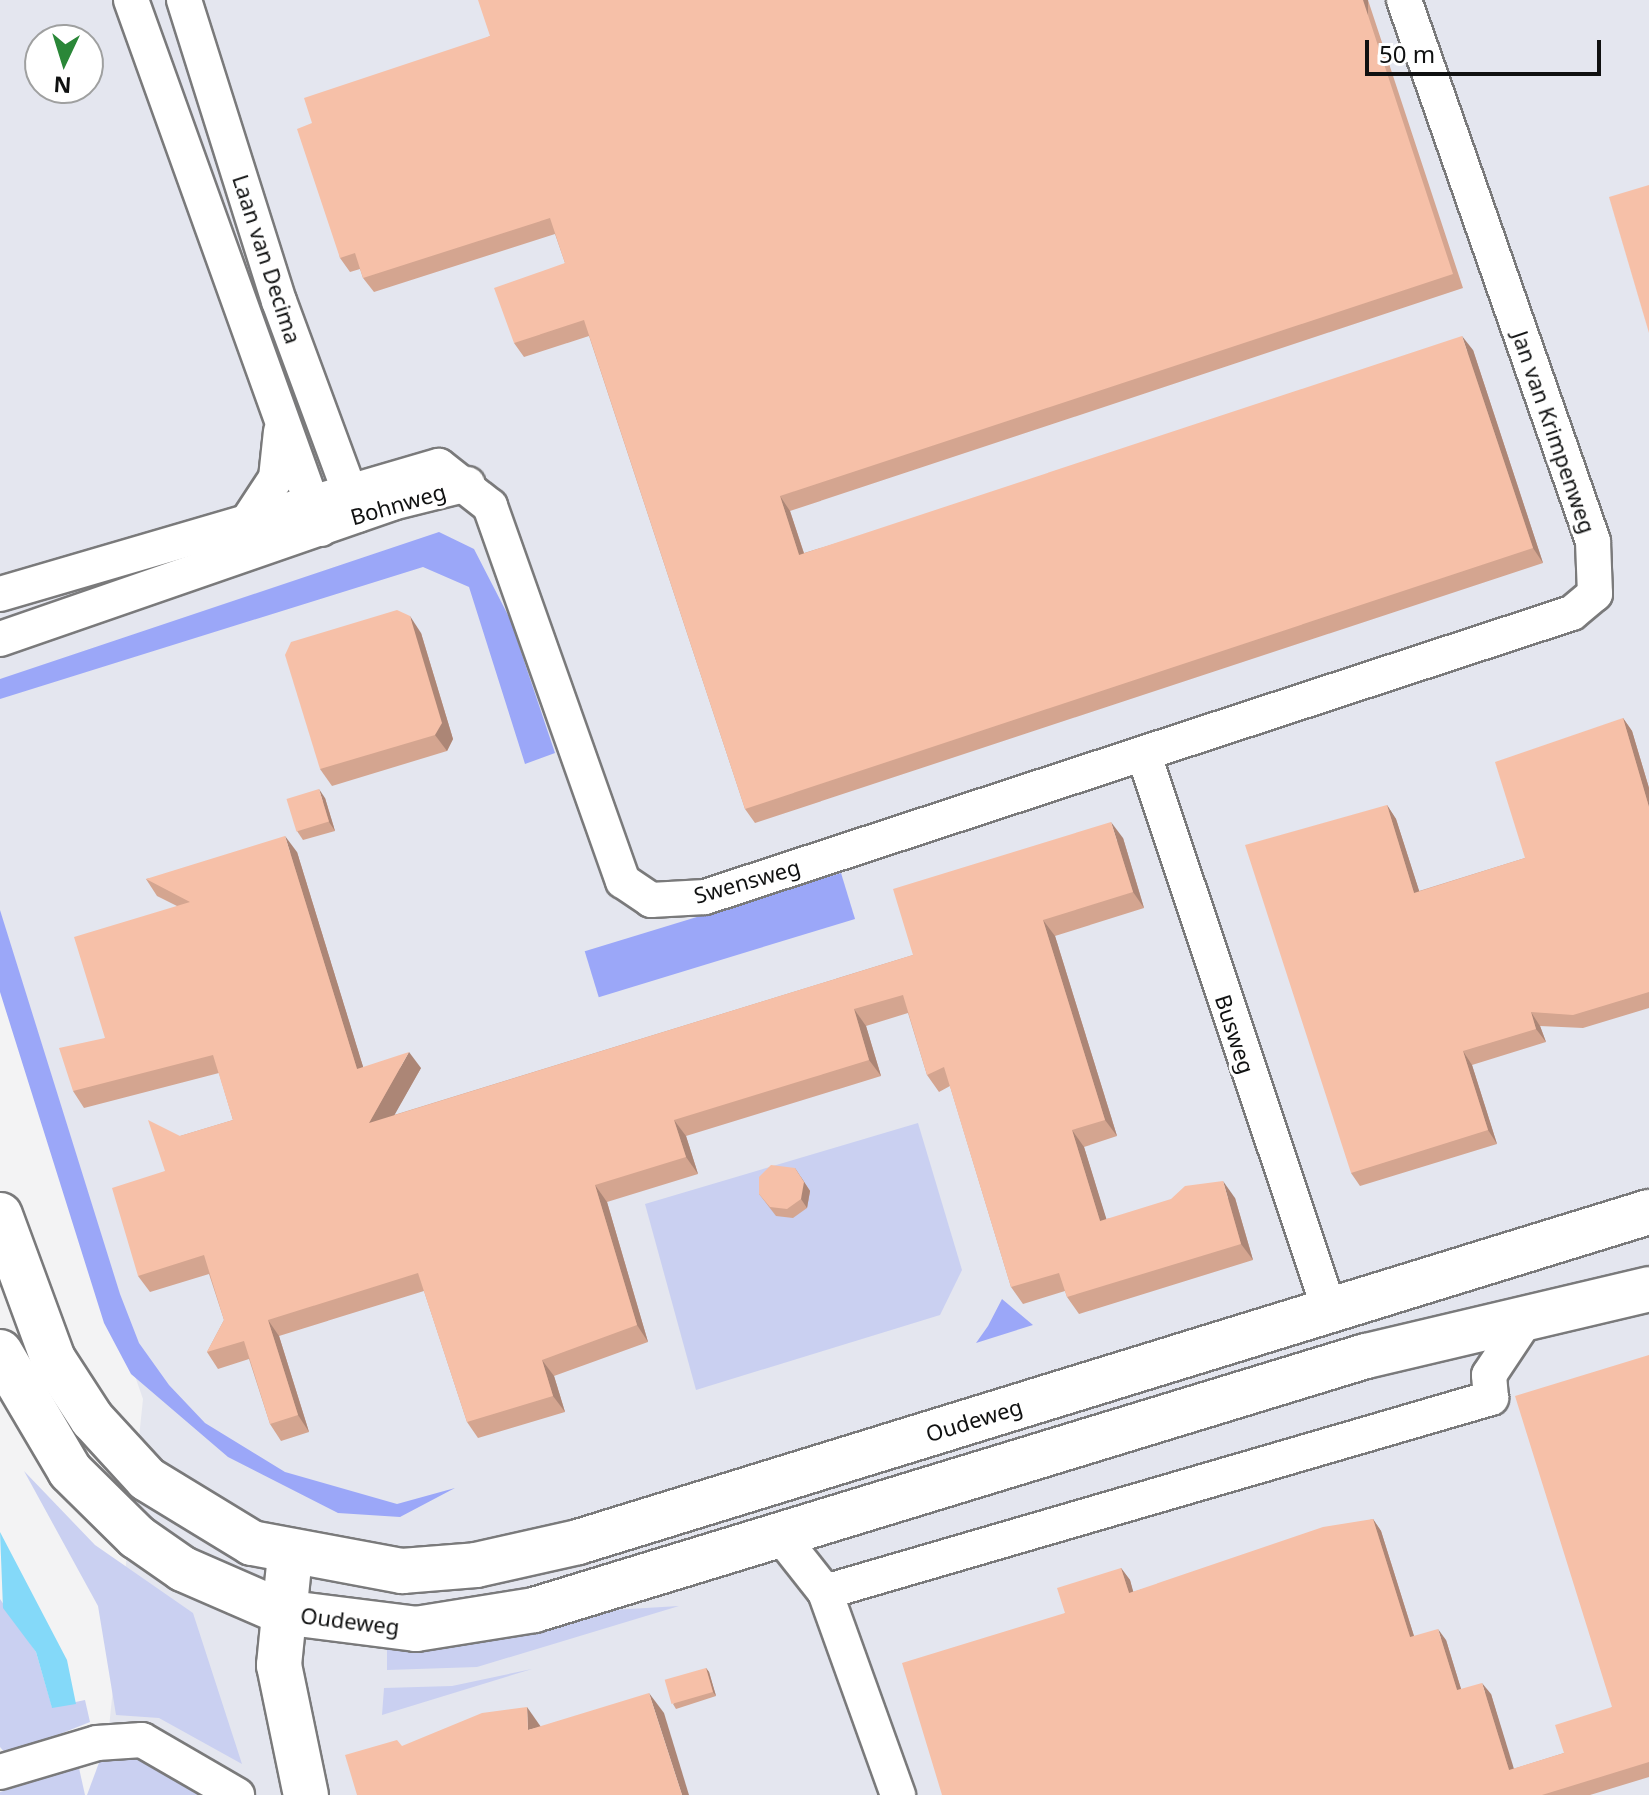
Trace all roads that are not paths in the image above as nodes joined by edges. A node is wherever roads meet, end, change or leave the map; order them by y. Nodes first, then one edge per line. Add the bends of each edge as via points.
1 (131, 0) edge
2 (184, 0) edge
3 (1404, 0) edge
4 (280, 418) junction
5 (468, 484) joint
6 (354, 502) junction
7 (316, 514) junction
8 (249, 519) junction
9 (0, 594) edge
10 (0, 639) edge
11 (1145, 758) junction
12 (1649, 1212) edge
13 (0, 1215) edge
14 (1649, 1289) edge
15 (1329, 1309) junction
16 (1527, 1318) junction
17 (0, 1352) edge
18 (780, 1535) junction
19 (290, 1555) junction
20 (841, 1588) junction
21 (282, 1612) junction
22 (0, 1772) edge
23 (302, 1794) edge
24 (237, 1795) edge
25 (898, 1795) edge

1 - 4 street, Laan van Decima
2 - 6 street, Laan van Decima via 279,301
3 - 11 street, Jan van Krimpenweg via 1593,541 1595,594 1572,613
4 - 7 street, Laan van Decima
4 - 8 street, Laan van Decima via 276,478
5 - 6 street, Bohnweg
5 - 11 street, Swensweg via 490,506 623,881 651,900 705,897
6 - 7 street, Bohnweg
7 - 8 street, Bohnweg
7 - 10 street, Bohnweg
8 - 9 street, Bohnweg
11 - 15 street, Busweg
12 - 15 main road, Oudeweg
13 - 19 main road, Oudeweg via 53,1359 126,1460 213,1525
14 - 16 main road, Oudeweg
15 - 19 main road, Oudeweg via 526,1556 402,1571
16 - 18 main road, Oudeweg via 1366,1356
16 - 20 street via 1489,1375 1491,1398
17 - 21 main road, Oudeweg via 49,1442 118,1520 207,1584
18 - 20 street
18 - 21 main road, Oudeweg via 474,1622 365,1628
19 - 21 main road
20 - 25 street via 854,1657
21 - 23 main road via 279,1665
22 - 24 street via 97,1743 142,1740

